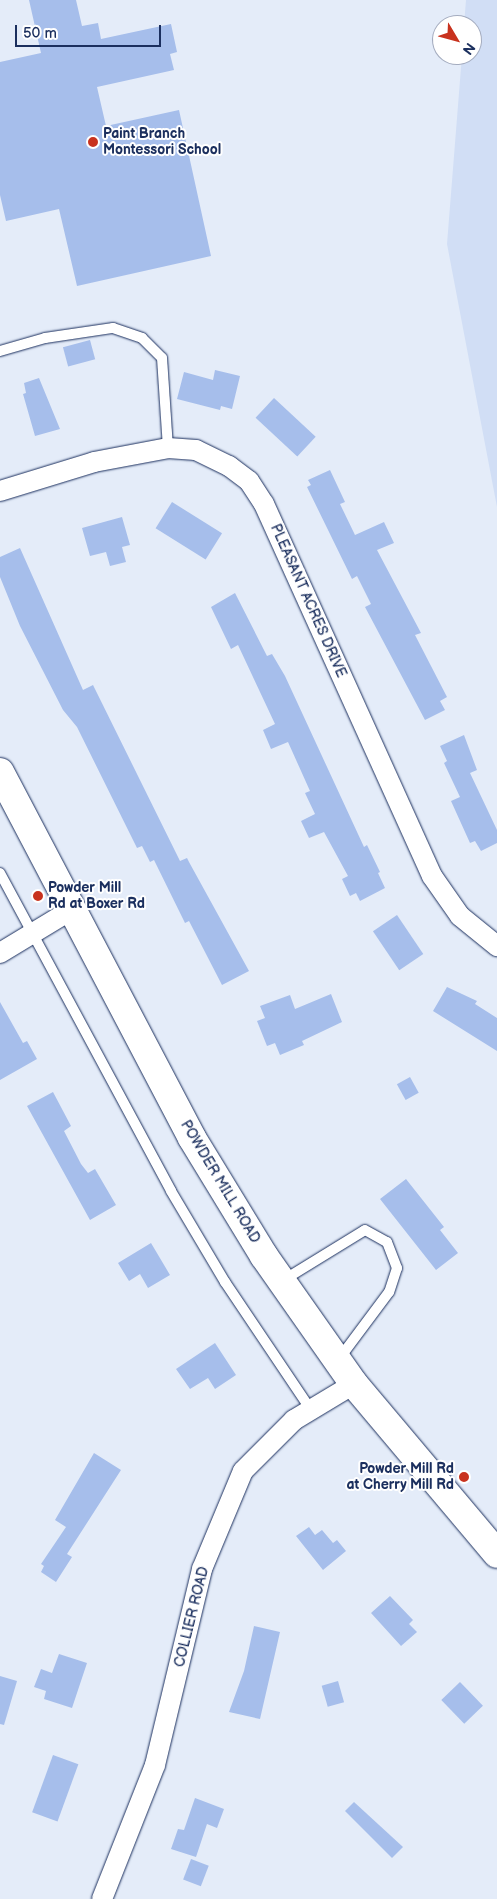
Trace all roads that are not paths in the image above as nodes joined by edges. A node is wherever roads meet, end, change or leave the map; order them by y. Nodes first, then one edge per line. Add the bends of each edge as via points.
1 (0, 351) edge
2 (168, 448) junction
3 (0, 492) edge
4 (0, 772) edge
5 (0, 873) edge
6 (71, 910) junction
7 (33, 936) junction
8 (497, 946) edge
9 (0, 953) edge
10 (282, 1281) junction
11 (338, 1360) junction
12 (354, 1384) junction
13 (311, 1410) junction
14 (497, 1554) edge
15 (102, 1899) edge

1 - 2 lane via 45,338 114,328 142,338 162,358
2 - 3 street, PLEASANT ACRES DRIVE via 94,462
2 - 8 street, PLEASANT ACRES DRIVE via 196,450 229,466 249,481 264,504 432,876 460,916
4 - 6 main road, POWDER MILL ROAD
5 - 7 lane
6 - 7 street
6 - 10 main road, POWDER MILL ROAD via 192,1138
7 - 9 street
7 - 13 lane via 170,1191 225,1282
10 - 11 main road, POWDER MILL ROAD
10 - 11 lane via 365,1230 387,1242 397,1268 389,1292
11 - 12 main road, POWDER MILL ROAD
12 - 13 street, COLLIER ROAD
12 - 14 main road, POWDER MILL ROAD
13 - 15 street, COLLIER ROAD via 294,1420 243,1471 202,1569 155,1765

